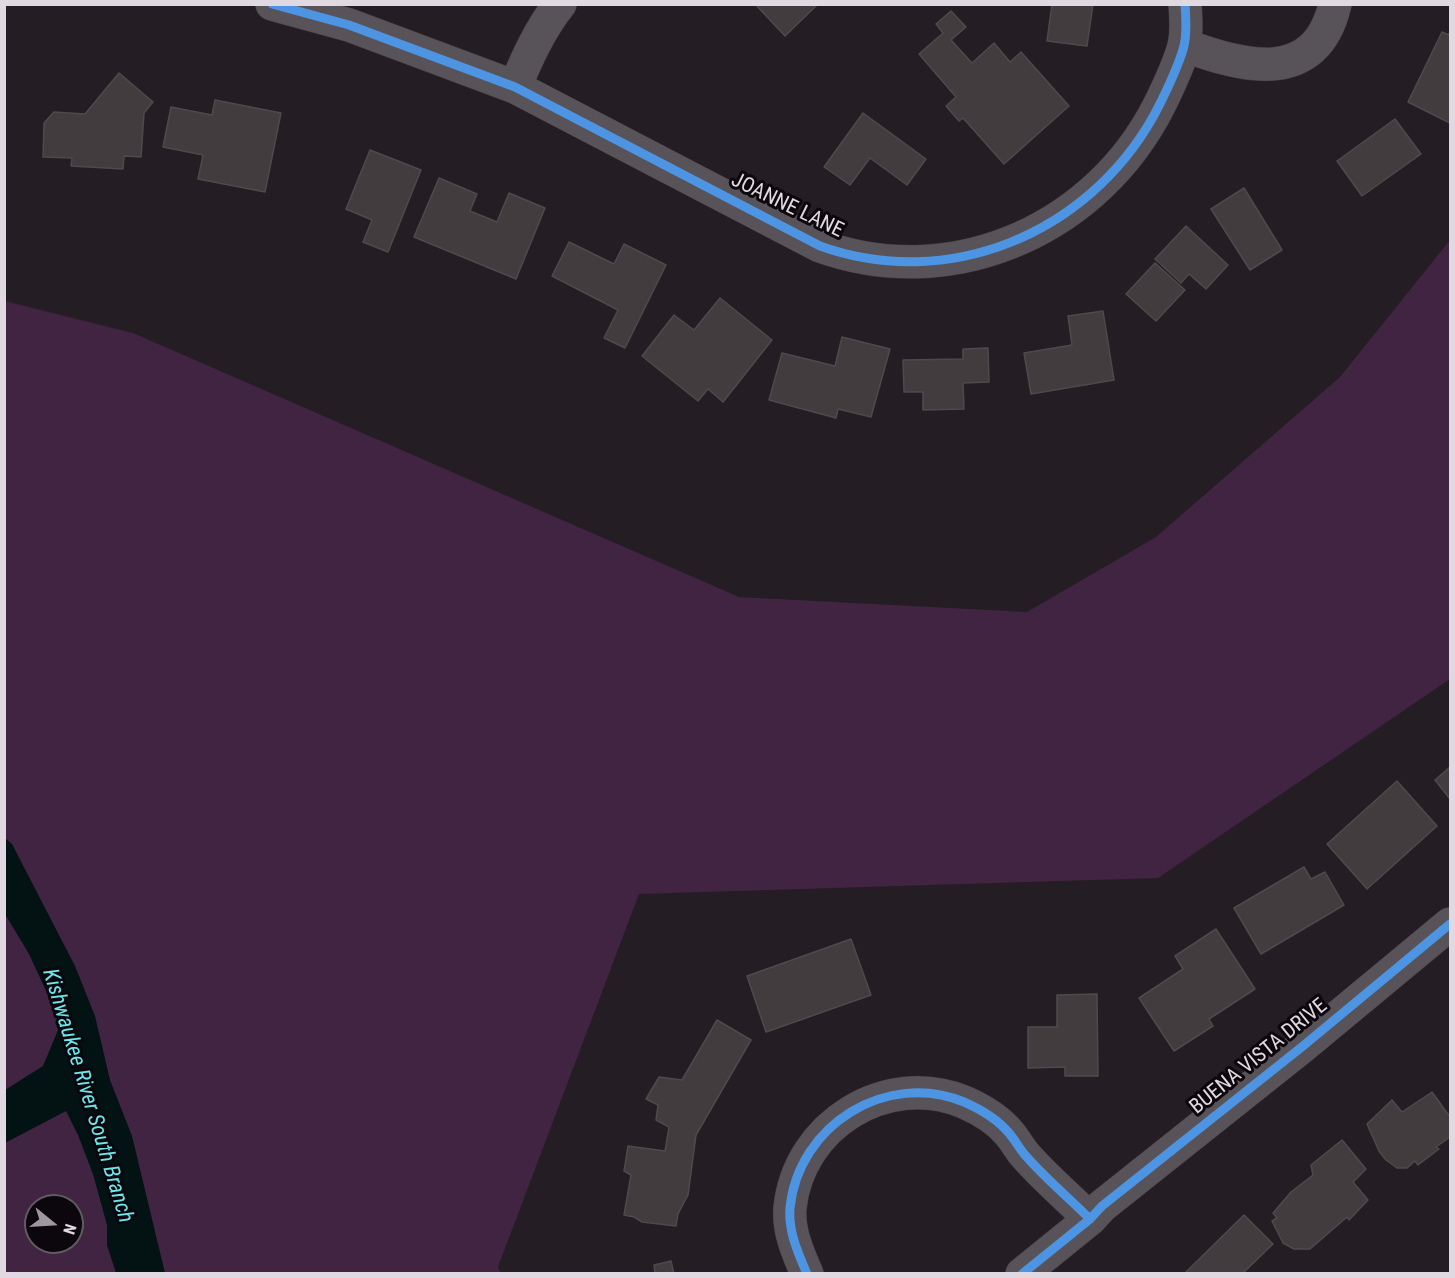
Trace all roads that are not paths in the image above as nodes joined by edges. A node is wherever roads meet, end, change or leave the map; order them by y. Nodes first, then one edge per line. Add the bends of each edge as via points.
1 (272, 4) edge
2 (560, 4) edge
3 (1185, 4) edge
4 (1335, 4) edge
5 (1184, 45) junction
6 (515, 87) junction
7 (1450, 924) edge
8 (1090, 1219) junction
9 (807, 1274) edge
10 (1022, 1274) edge

1 - 6 street, JOANNE LANE via 349,25
2 - 6 street via 542,29
3 - 5 street, JOANNE LANE
4 - 5 street via 1320,39 1310,50 1276,65 1247,64
5 - 6 street, JOANNE LANE via 1161,101 1126,159 1079,205 1024,237 967,256 907,263 840,253 820,246
7 - 8 street, BUENA VISTA DRIVE
8 - 9 street via 1025,1155 1008,1131 987,1114 939,1094 912,1092 886,1096 839,1119 805,1159 790,1209 798,1253
8 - 10 street, BUENA VISTA DRIVE

